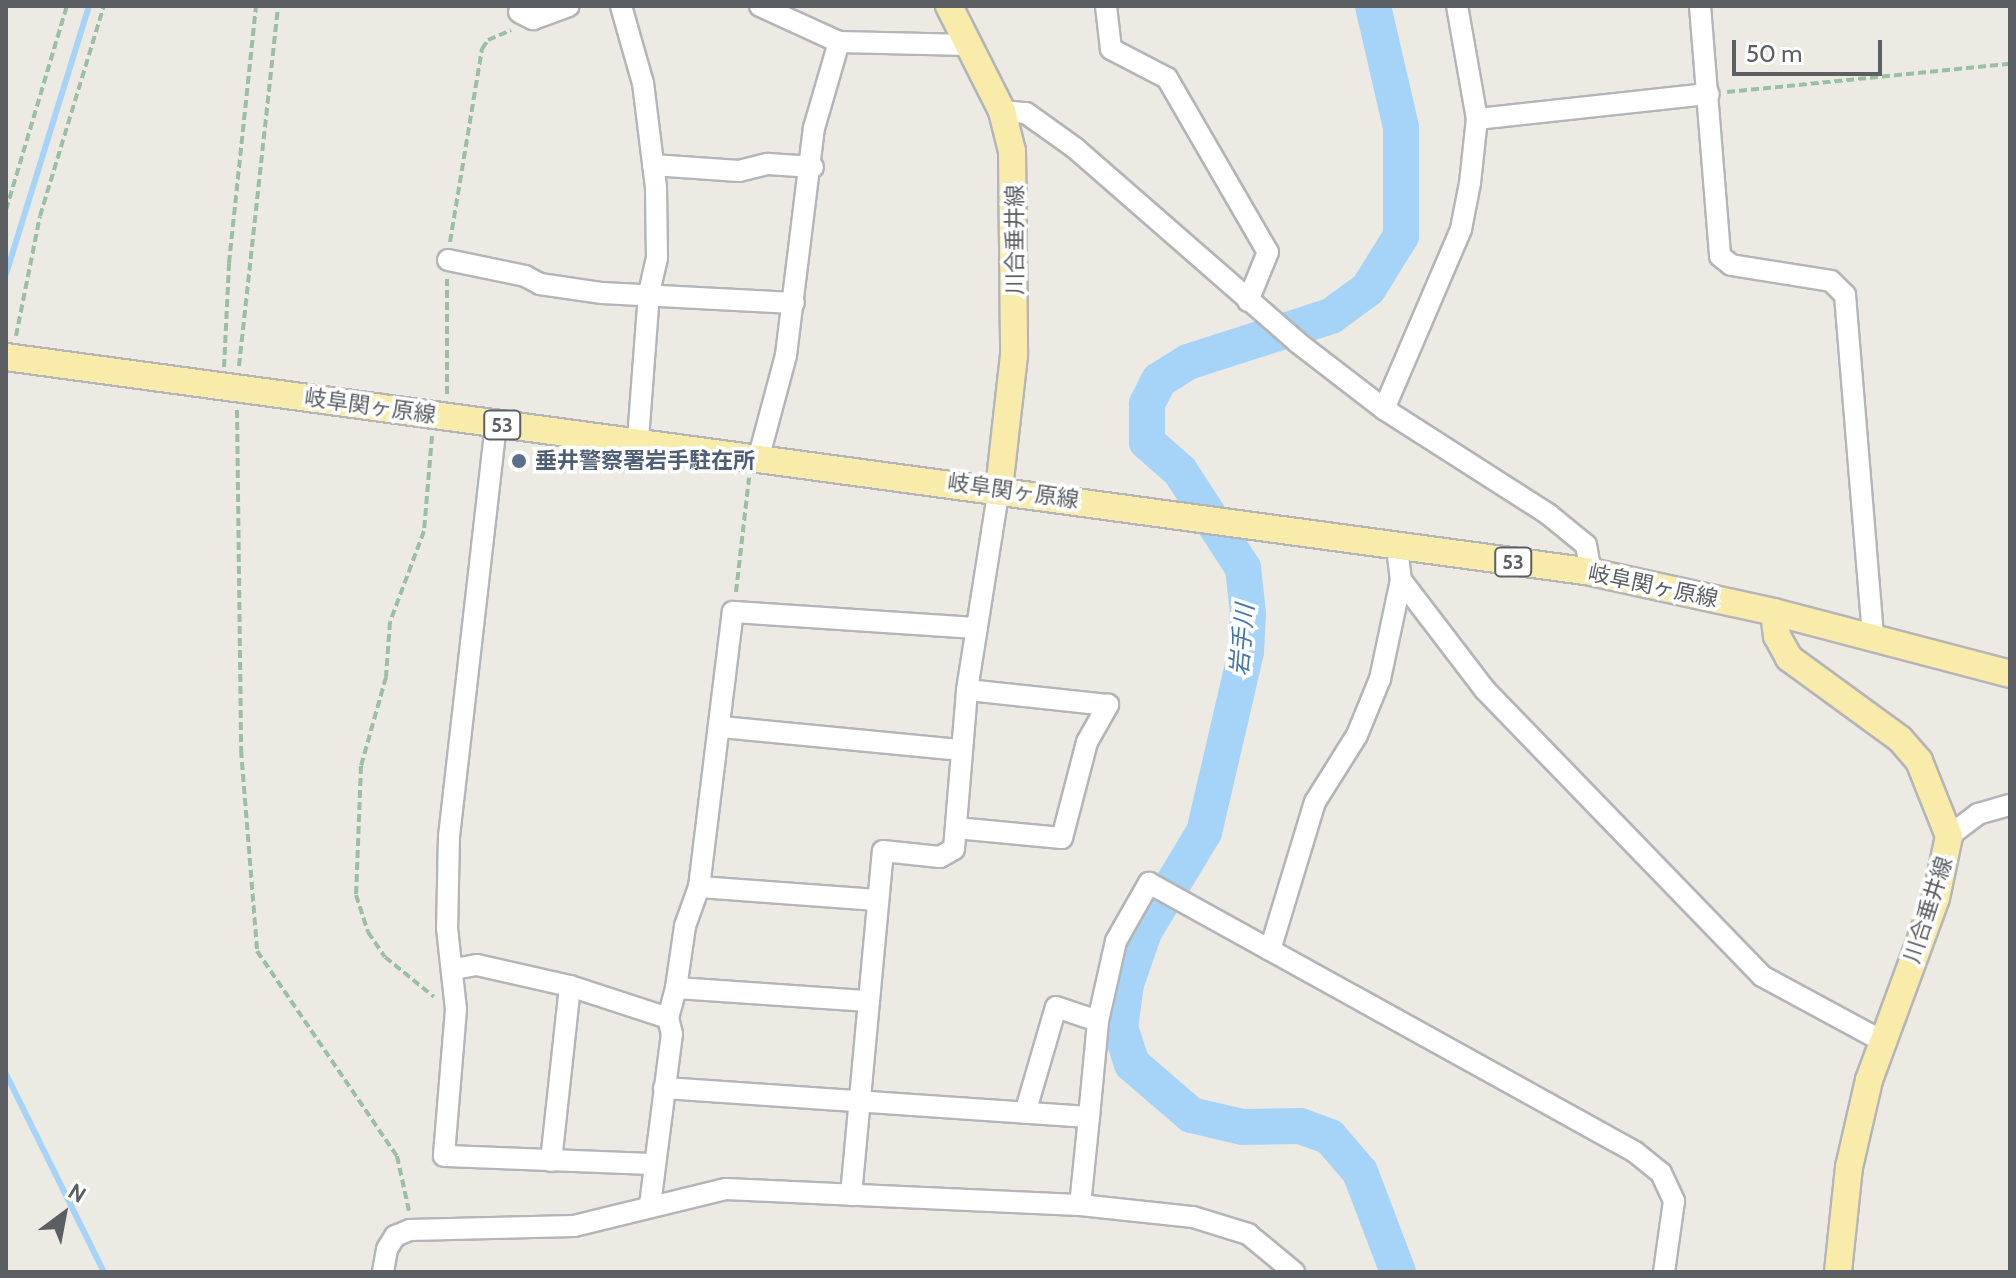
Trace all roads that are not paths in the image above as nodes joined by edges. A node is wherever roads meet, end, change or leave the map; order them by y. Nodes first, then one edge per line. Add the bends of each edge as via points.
1 (569, 6) edge
2 (621, 6) edge
3 (760, 6) edge
4 (949, 6) edge
5 (1106, 6) edge
6 (1457, 6) edge
7 (1700, 6) edge
8 (524, 14) road end
9 (839, 42) junction
10 (969, 45) junction
11 (1709, 94) junction
12 (1002, 111) junction
13 (1477, 119) junction
14 (653, 165) junction
15 (813, 167) junction
16 (448, 260) road end
17 (649, 293) junction
18 (794, 303) junction
19 (1253, 306) junction
20 (9, 358) edge
21 (1384, 409) junction
22 (496, 424) junction
23 (638, 441) junction
24 (756, 456) junction
25 (999, 488) junction
26 (1397, 548) junction
27 (1591, 572) junction
28 (1401, 580) junction
29 (1774, 612) junction
30 (976, 628) junction
31 (1873, 637) junction
32 (2010, 674) edge
33 (967, 690) junction
34 (721, 727) junction
35 (962, 750) junction
36 (2010, 805) edge
37 (956, 828) junction
38 (1949, 836) junction
39 (699, 887) junction
40 (877, 900) junction
41 (1270, 950) junction
42 (454, 969) junction
43 (570, 986) junction
44 (676, 988) junction
45 (866, 1001) junction
46 (668, 1018) junction
47 (1098, 1021) junction
48 (1882, 1041) junction
49 (664, 1088) junction
50 (858, 1103) junction
51 (1025, 1113) junction
52 (1089, 1117) junction
53 (551, 1161) junction
54 (654, 1164) junction
55 (851, 1195) junction
56 (650, 1205) junction
57 (1080, 1205) junction
58 (383, 1272) edge
59 (1294, 1272) edge
60 (1664, 1272) edge
61 (1838, 1272) edge

1 - 8 street
2 - 14 street via 643,83
3 - 9 street
4 - 10 main road, 川合垂井線
5 - 19 street via 1111,49 1167,78 1268,252
6 - 13 street
7 - 11 street
9 - 10 street
9 - 15 street via 814,128
10 - 12 main road, 川合垂井線
11 - 13 street
11 - 31 street via 1720,256 1731,265 1831,281 1845,295
12 - 19 street via 1026,113 1075,148
12 - 25 main road, 川合垂井線 via 1016,199 1014,355
13 - 21 street via 1461,229
14 - 15 street via 739,171 768,164
14 - 17 street via 657,258
15 - 18 street
16 - 17 street via 540,284
17 - 18 street
17 - 23 street
18 - 24 street via 786,355
19 - 21 street
20 - 22 main road, 岐阜関ヶ原線 / 53
21 - 27 street via 1548,514 1586,545
22 - 23 main road, 岐阜関ヶ原線 / 53
22 - 42 street via 449,836 447,928
23 - 24 main road, 岐阜関ヶ原線 / 53
24 - 25 main road, 岐阜関ヶ原線 / 53
25 - 26 main road, 岐阜関ヶ原線 / 53
25 - 30 street
26 - 27 main road, 岐阜関ヶ原線 / 53
26 - 28 street
27 - 29 main road, 岐阜関ヶ原線 / 53
28 - 41 street via 1380,679 1357,735 1315,802
28 - 48 street via 1485,690 1762,976
29 - 31 main road, 岐阜関ヶ原線 / 53
29 - 38 main road, 川合垂井線 via 1777,636 1789,658 1900,739 1919,761
30 - 33 street
30 - 34 street via 733,612
31 - 32 main road, 岐阜関ヶ原線 / 53
33 - 35 street
33 - 37 street via 1108,705 1087,742 1062,838
34 - 35 street
34 - 39 street
35 - 37 street
36 - 38 street via 1978,814
37 - 40 street via 954,849 940,857 883,851
38 - 48 main road, 川合垂井線 via 1936,898
39 - 40 street
39 - 44 street via 685,926
40 - 45 street
41 - 47 street via 1149,883 1116,941
41 - 60 street via 1635,1152 1661,1173 1674,1201
42 - 43 street via 477,965
42 - 53 street via 456,1009 444,1156
43 - 46 street
43 - 53 street
44 - 45 street
44 - 46 street
45 - 50 street
46 - 49 street via 672,1034
47 - 51 street via 1056,1007
47 - 52 street
48 - 61 main road, 川合垂井線 via 1849,1167
49 - 50 street
49 - 54 street
50 - 51 street
50 - 55 street
51 - 52 street
52 - 57 street
53 - 54 street
54 - 56 street
55 - 56 street via 726,1189
55 - 57 street
56 - 58 street via 536,1230 410,1230 395,1236
57 - 59 street via 1193,1217 1248,1234

